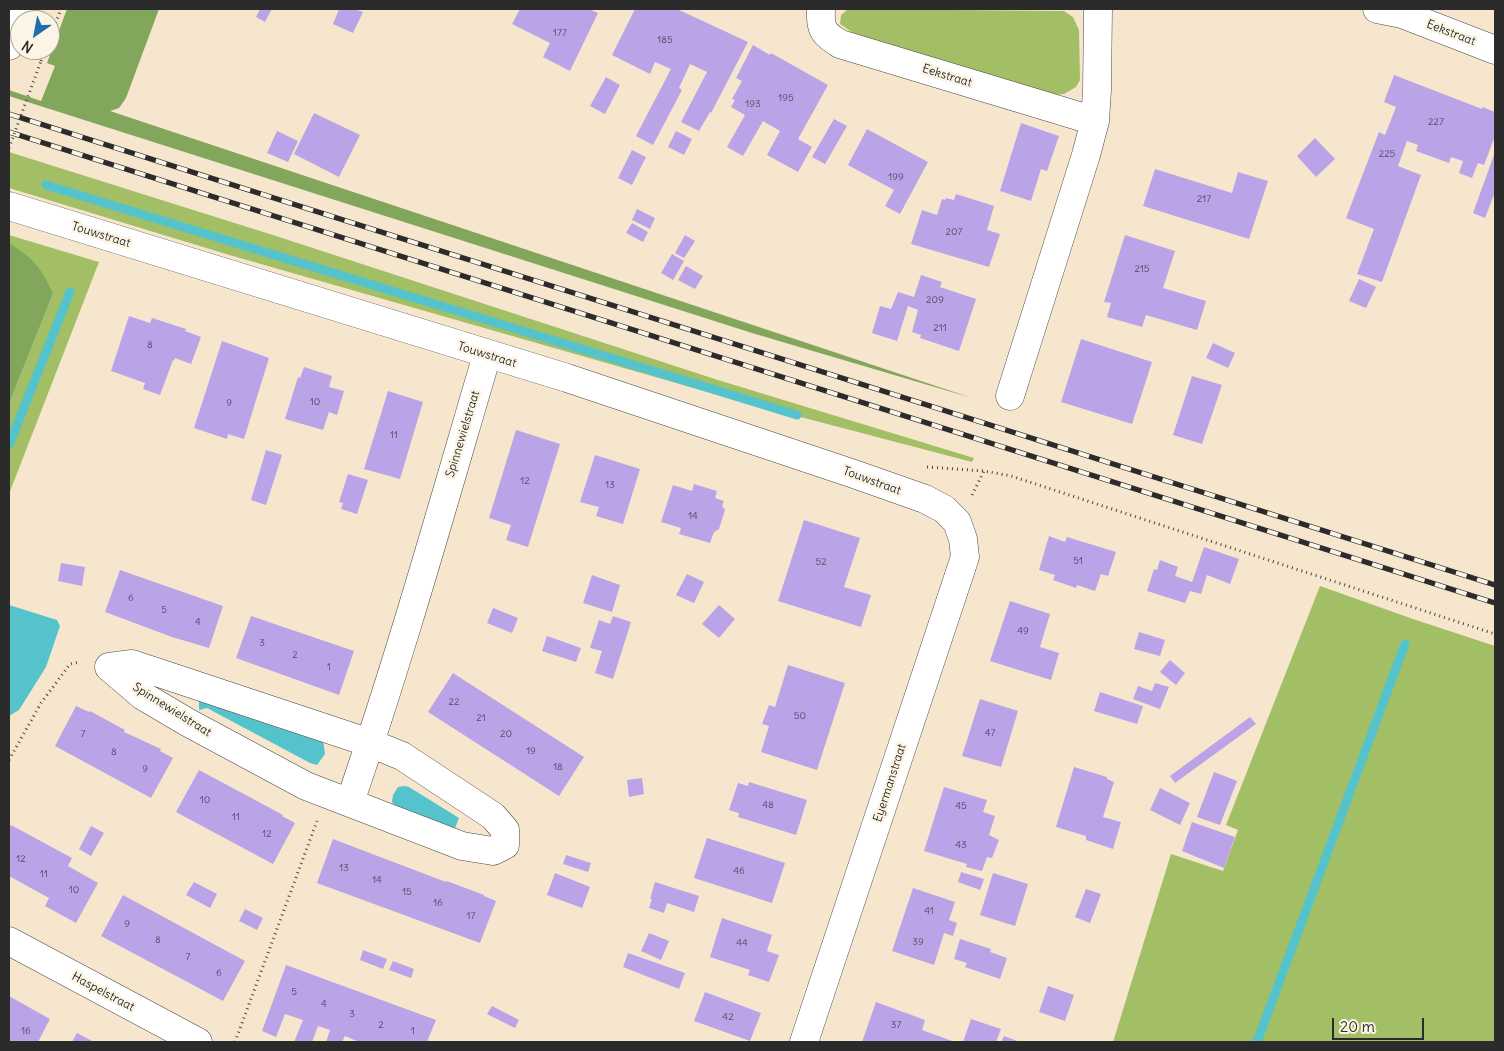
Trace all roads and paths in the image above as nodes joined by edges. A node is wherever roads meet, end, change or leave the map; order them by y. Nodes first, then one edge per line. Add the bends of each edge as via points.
1 (22, 9) edge
2 (821, 9) edge
3 (1098, 9) edge
4 (1378, 9) edge
5 (9, 46) edge
6 (1495, 50) edge
7 (41, 60) edge
8 (1095, 121) junction
9 (9, 148) edge
10 (9, 206) edge
11 (487, 355) junction
12 (1010, 396) dead end
13 (984, 471) dead end
14 (957, 522) joint
15 (1495, 634) edge
16 (109, 667) junction
17 (370, 743) junction
18 (9, 760) edge
19 (339, 797) junction
20 (9, 941) edge
21 (198, 1042) edge
22 (235, 1042) edge
23 (804, 1042) edge

1 - 5 street
2 - 8 street, Eekstraat via 820,23 825,34 840,44
3 - 8 street
4 - 6 street, Eekstraat via 1402,14
7 - 9 path, bridge
8 - 12 street
10 - 11 street, Touwstraat
11 - 14 street, Touwstraat via 576,381 863,477 944,509
11 - 17 street, Spinnewielstraat
13 - 15 path via 1020,478
14 - 23 street, Eyermanstraat via 963,539 964,557
16 - 17 street, Spinnewielstraat via 132,664
16 - 18 path via 90,660 70,664 41,703
16 - 19 street, Spinnewielstraat via 143,696 187,722 306,786
17 - 19 street, Spinnewielstraat
17 - 19 street, Spinnewielstraat via 402,756 493,816 504,830 505,845 493,851 462,846
19 - 22 path
20 - 21 street, Haspelstraat

